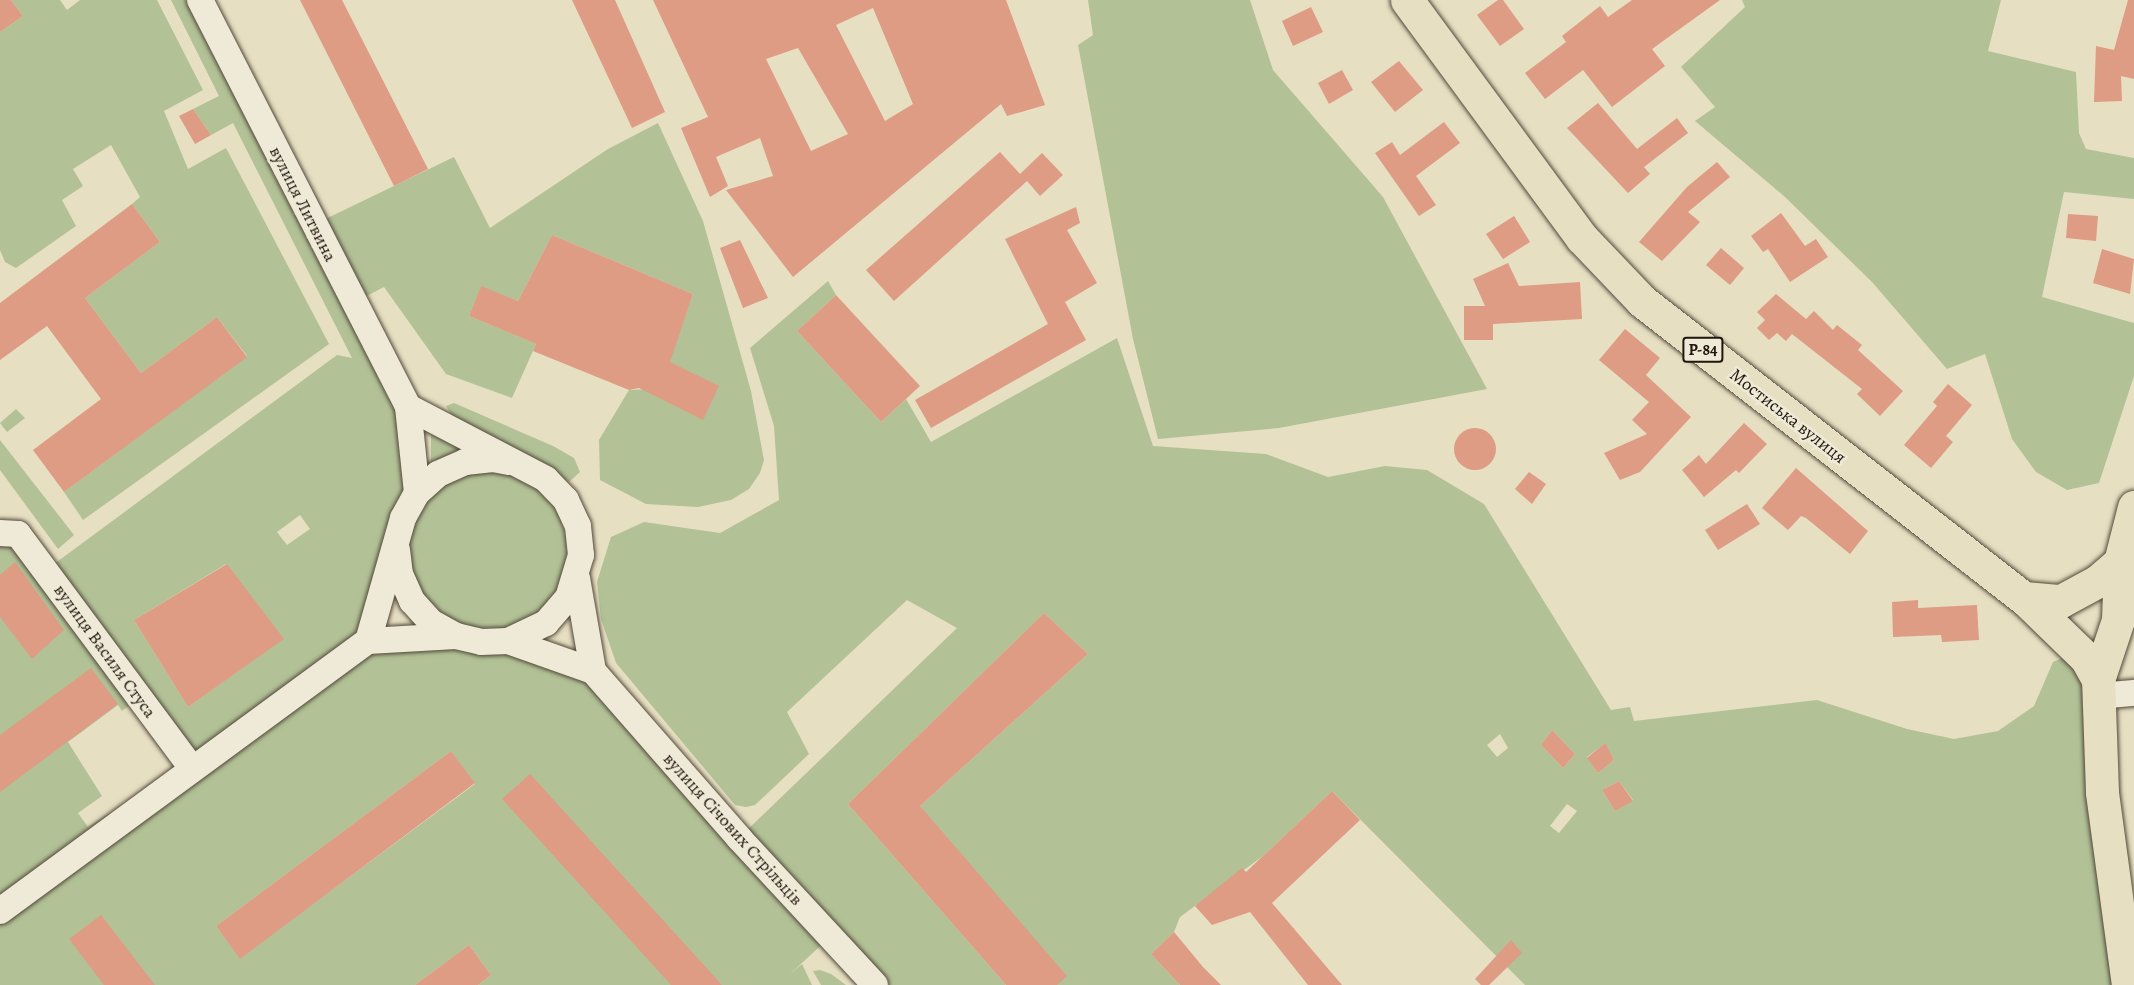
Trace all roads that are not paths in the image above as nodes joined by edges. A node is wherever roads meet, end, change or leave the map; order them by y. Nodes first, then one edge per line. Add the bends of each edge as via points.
1 (200, 0) edge
2 (1407, 0) edge
3 (408, 407) junction
4 (521, 465) junction
5 (417, 493) junction
6 (2134, 507) edge
7 (9, 533) edge
8 (397, 546) junction
9 (2120, 562) junction
10 (579, 566) junction
11 (2074, 595) junction
12 (2024, 598) junction
13 (2120, 607) junction
14 (456, 636) junction
15 (368, 641) junction
16 (508, 641) junction
17 (2065, 641) junction
18 (2110, 641) junction
19 (593, 670) junction
20 (2098, 688) junction
21 (2134, 693) edge
22 (192, 768) junction
23 (0, 910) edge
24 (875, 985) edge
25 (2128, 985) edge

1 - 3 street, вулиця Литвина
2 - 12 main road, Мостиська вулиця / Р-84 via 1582,238 1642,301
3 - 4 street
3 - 5 street, вулиця Литвина
4 - 5 street via 493,459 465,462 438,474
4 - 10 street via 546,479 566,500 578,526
5 - 8 street via 403,518
6 - 9 main road
7 - 22 street, вулиця Василя Стуса
8 - 14 street via 400,574 411,601 431,622
8 - 15 street
9 - 11 main road
9 - 13 main road
10 - 16 street via 568,598 546,623
10 - 19 street
11 - 12 main road via 2038,602
11 - 13 main road via 2110,590
11 - 17 main road via 2062,606 2056,623
12 - 17 main road, Мостиська вулиця / Р-84
13 - 18 main road
14 - 15 street
14 - 16 street via 481,642
15 - 22 street
16 - 19 street
17 - 18 main road via 2092,649
17 - 20 main road, Мостиська вулиця via 2086,658
18 - 20 main road
19 - 24 street, вулиця Січових Стрільців via 739,838
20 - 21 street
20 - 25 main road via 2102,792
22 - 23 street

